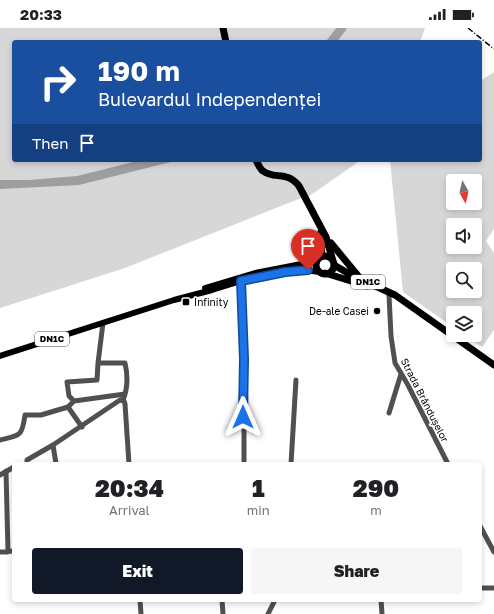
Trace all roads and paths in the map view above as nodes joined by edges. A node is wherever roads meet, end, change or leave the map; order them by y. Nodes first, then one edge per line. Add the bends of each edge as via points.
1 (223, 28) edge
2 (226, 40) edge
3 (257, 162) edge
4 (324, 240) junction
5 (319, 259) junction
6 (334, 262) junction
7 (304, 264) junction
8 (323, 273) junction
9 (360, 278) junction
10 (241, 281) junction
11 (389, 295) junction
12 (174, 300) junction
13 (402, 301) junction
14 (103, 323) junction
15 (0, 356) edge
16 (98, 363) junction
17 (494, 365) edge
18 (401, 374) junction
19 (296, 380) dead end
20 (125, 394) junction
21 (74, 400) junction
22 (124, 402) junction
23 (68, 407) junction
24 (389, 412) dead end
25 (82, 427) junction
26 (0, 440) edge
27 (53, 445) junction
28 (27, 462) edge
29 (56, 462) edge
30 (129, 462) edge
31 (244, 462) edge
32 (291, 462) edge
33 (447, 462) edge
34 (12, 468) edge
35 (6, 472) junction
36 (0, 475) edge
37 (482, 530) edge
38 (11, 551) edge
39 (0, 552) edge
40 (494, 552) edge
41 (482, 588) edge
42 (494, 588) edge
43 (140, 602) edge
44 (222, 602) edge
45 (274, 602) edge
46 (381, 602) edge
47 (141, 614) edge
48 (223, 614) edge
49 (268, 614) edge
50 (382, 614) edge

1 - 2 highway
3 - 4 highway via 262,171 293,179 319,224
4 - 5 highway
4 - 6 highway
4 - 7 highway
4 - 9 highway
5 - 6 highway, DN1C via 327,256
5 - 7 main road, DN1C
5 - 8 highway via 317,268
6 - 8 highway via 331,272
6 - 9 highway, DN1C via 351,275
7 - 12 main road, DN1C via 240,276
8 - 10 main road, DN1C via 304,270
8 - 11 highway, DN1C via 360,283
9 - 13 highway, DN1C
10 - 12 main road, DN1C
10 - 31 street
11 - 13 highway, DN1C
11 - 18 street, Strada Brândușelor via 392,352
12 - 14 main road, DN1C
13 - 17 highway, DN1C
14 - 15 main road, DN1C
14 - 16 street
16 - 20 street via 125,363 128,372
16 - 21 street via 97,380 67,382 69,396
18 - 24 street
18 - 33 street, Strada Brândușelor
19 - 32 street
20 - 21 street
20 - 22 street
21 - 23 street
22 - 25 street via 118,401
22 - 30 street
23 - 25 street
23 - 26 street via 41,415 25,415 21,433
25 - 27 street
27 - 28 street
27 - 29 street
34 - 35 street
35 - 36 street
35 - 38 street
37 - 40 street
38 - 39 street
41 - 42 street
43 - 47 street
44 - 48 street
45 - 49 street
46 - 50 street

